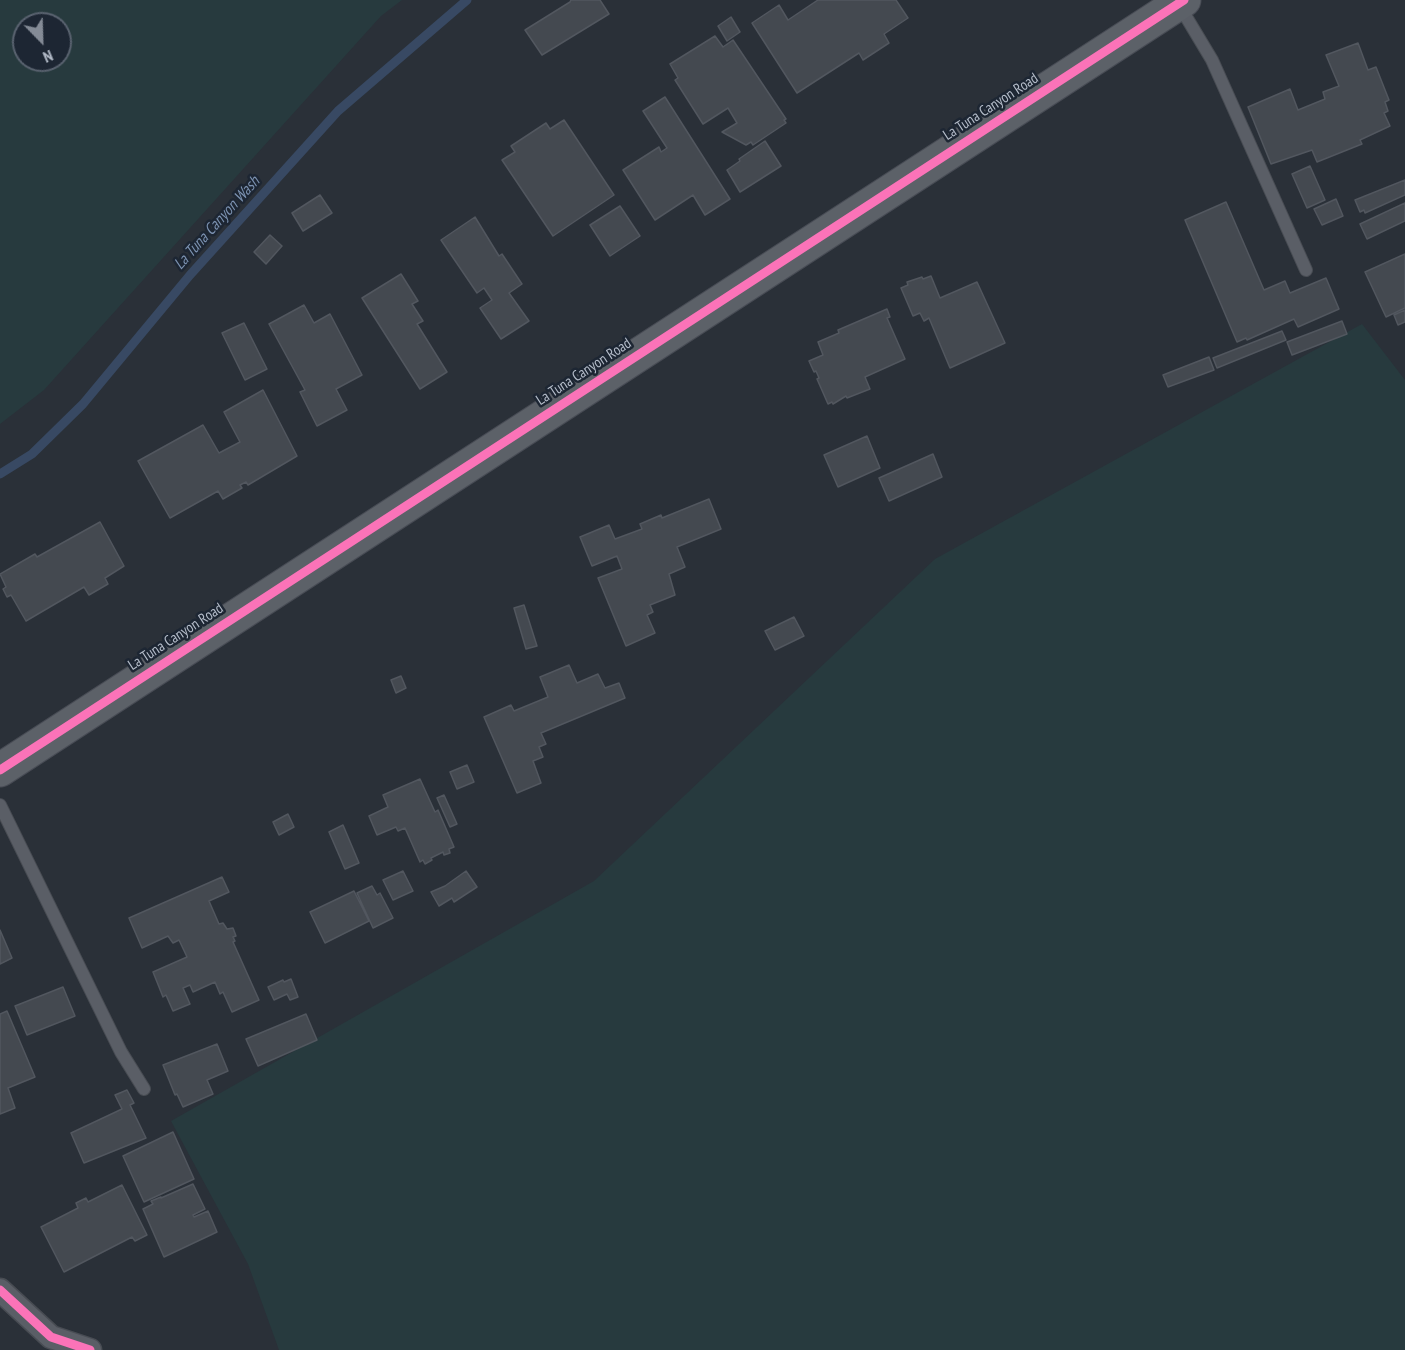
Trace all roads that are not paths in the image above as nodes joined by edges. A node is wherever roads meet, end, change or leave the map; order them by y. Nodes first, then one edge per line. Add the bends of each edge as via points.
1 (1181, 2) edge
2 (1306, 270) dead end
3 (0, 770) edge
4 (0, 805) edge
5 (144, 1089) dead end
6 (0, 1290) edge
7 (47, 1343) edge
8 (90, 1350) edge

1 - 2 lane via 1212,60
1 - 3 main road, La Tuna Canyon Road
4 - 5 lane via 121,1052
6 - 7 street
7 - 8 street

